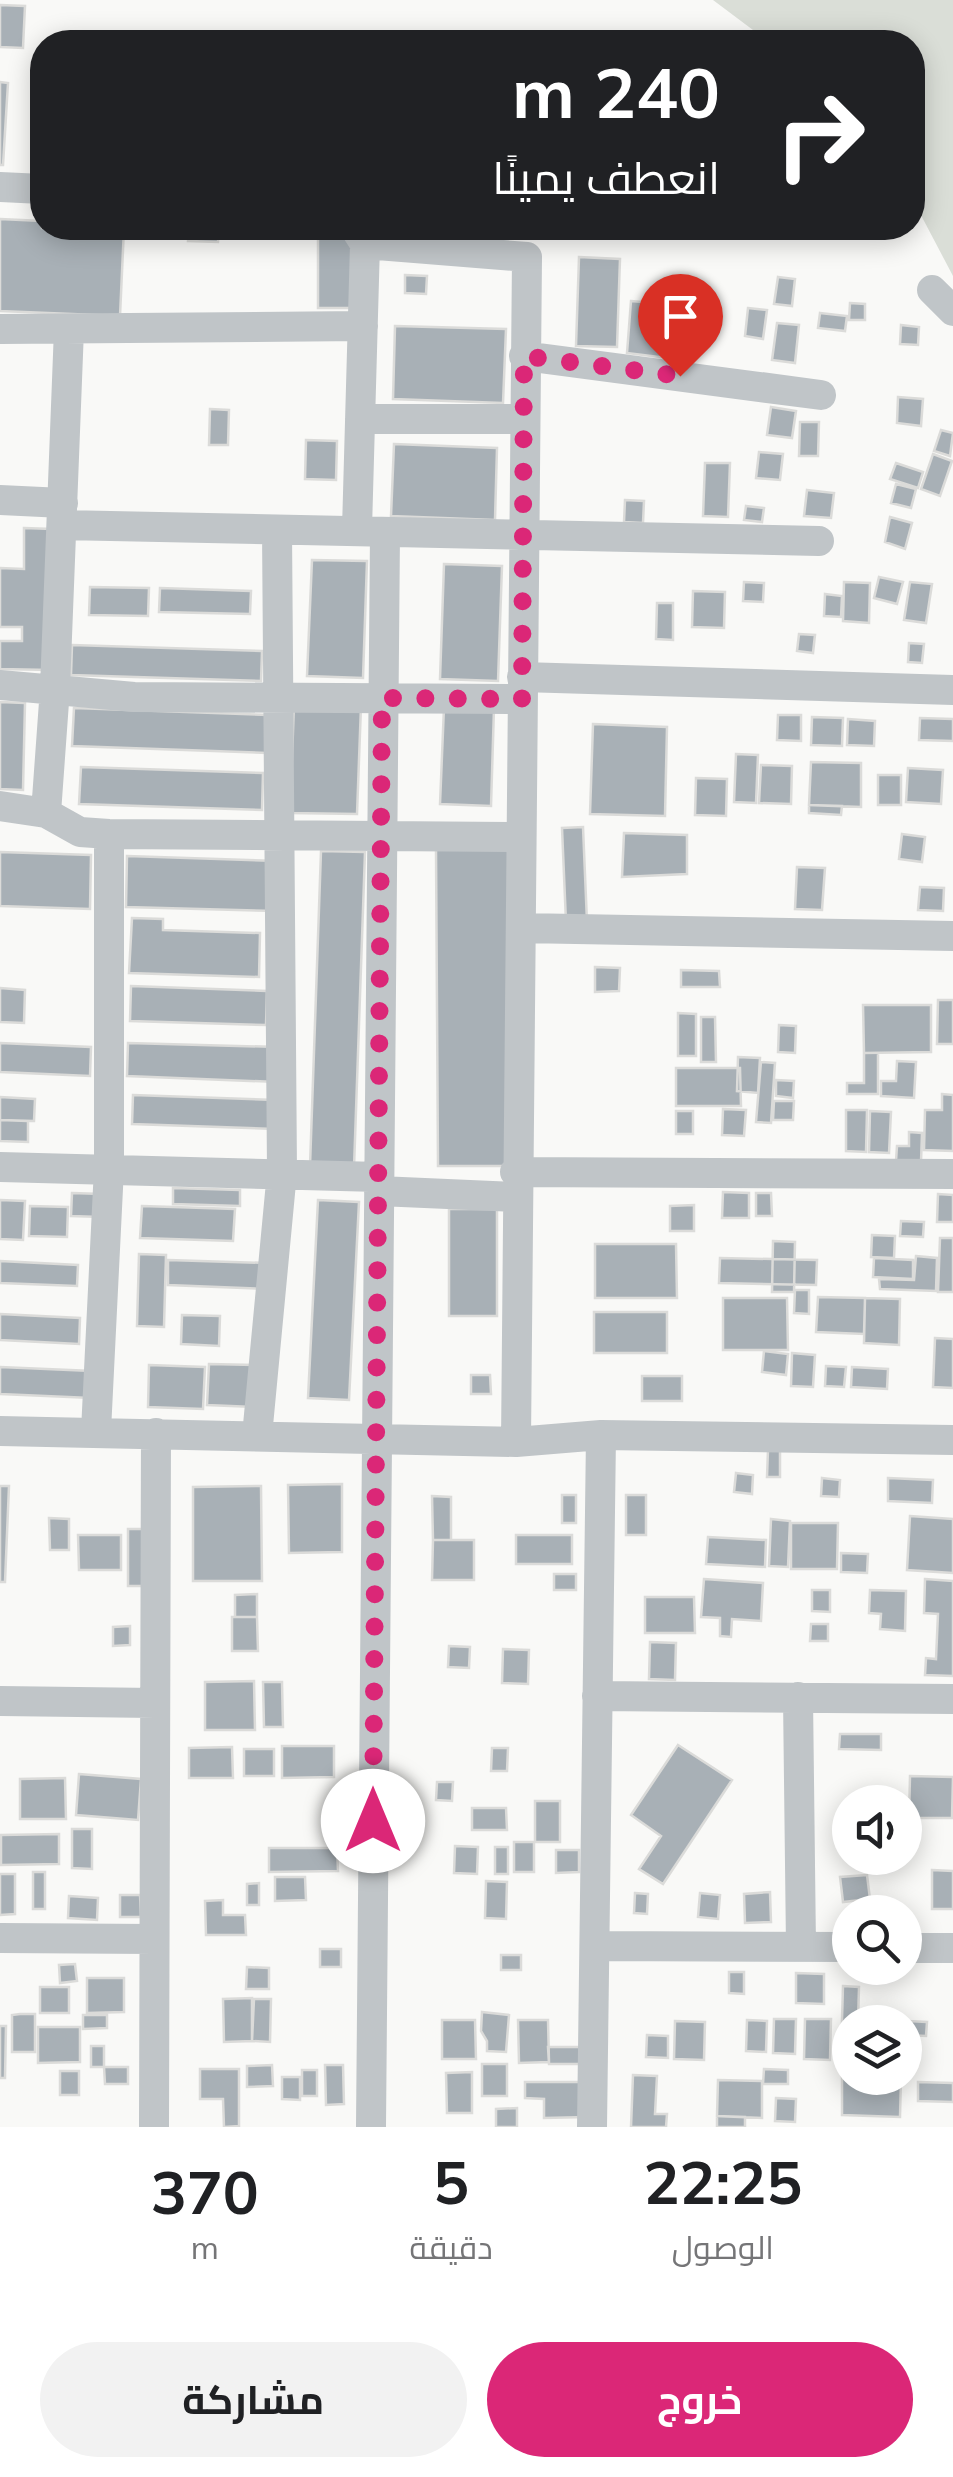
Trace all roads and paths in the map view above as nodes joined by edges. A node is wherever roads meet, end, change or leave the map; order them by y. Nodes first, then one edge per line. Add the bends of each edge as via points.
1 (0, 188) edge
2 (30, 189) edge
3 (360, 240) edge
4 (390, 240) edge
5 (363, 326) junction
6 (69, 328) junction
7 (0, 329) edge
8 (524, 356) junction
9 (821, 395) dead end
10 (525, 419) junction
11 (360, 420) junction
12 (0, 500) edge
13 (62, 514) junction
14 (277, 530) junction
15 (371, 531) junction
16 (526, 534) junction
17 (819, 542) dead end
18 (0, 684) edge
19 (55, 688) junction
20 (522, 688) junction
21 (953, 690) edge
22 (276, 695) junction
23 (382, 698) junction
24 (0, 806) edge
25 (46, 813) junction
26 (280, 833) junction
27 (109, 834) junction
28 (381, 835) junction
29 (519, 838) junction
30 (522, 928) junction
31 (953, 936) edge
32 (0, 1167) edge
33 (109, 1168) junction
34 (282, 1172) junction
35 (953, 1174) edge
36 (379, 1184) junction
37 (516, 1185) junction
38 (0, 1431) edge
39 (96, 1432) junction
40 (156, 1433) junction
41 (258, 1436) junction
42 (601, 1436) junction
43 (376, 1438) junction
44 (953, 1440) edge
45 (516, 1442) junction
46 (597, 1696) junction
47 (798, 1696) junction
48 (953, 1699) edge
49 (0, 1701) edge
50 (155, 1703) junction
51 (0, 1938) edge
52 (154, 1939) junction
53 (595, 1946) junction
54 (801, 1947) junction
55 (832, 1947) edge
56 (922, 1948) edge
57 (953, 1948) edge
58 (154, 2127) edge
59 (371, 2127) edge
60 (592, 2127) edge

1 - 2 street
3 - 5 street
4 - 8 street via 527,258
5 - 6 street
5 - 11 street
6 - 7 street
6 - 13 street
8 - 9 street
8 - 10 street
10 - 11 street
10 - 16 street
11 - 15 street
12 - 13 street
13 - 14 street
13 - 19 street
14 - 15 street
14 - 22 street
15 - 16 street
15 - 23 street
16 - 17 street
16 - 20 street
18 - 19 street
19 - 22 street via 134,697
19 - 25 street
20 - 21 street
20 - 23 street
20 - 29 street
22 - 23 street
22 - 26 street
23 - 28 street
24 - 25 street
25 - 27 street via 80,832
26 - 27 street
26 - 28 street
26 - 34 street
27 - 33 street
28 - 29 street
28 - 36 street
29 - 30 street
30 - 31 street
30 - 37 street
32 - 33 street
33 - 34 street
33 - 39 street
34 - 36 street
34 - 41 street
35 - 37 street
36 - 37 street
36 - 43 street
37 - 45 street
38 - 39 street
39 - 40 street
40 - 41 street
40 - 50 street
41 - 43 street
42 - 44 street
42 - 45 street
42 - 46 street
43 - 45 street
43 - 59 street
46 - 47 street
46 - 53 street
47 - 48 street
47 - 54 street
49 - 50 street
50 - 52 street
51 - 52 street
52 - 58 street
53 - 54 street
53 - 60 street
54 - 55 street
56 - 57 street

